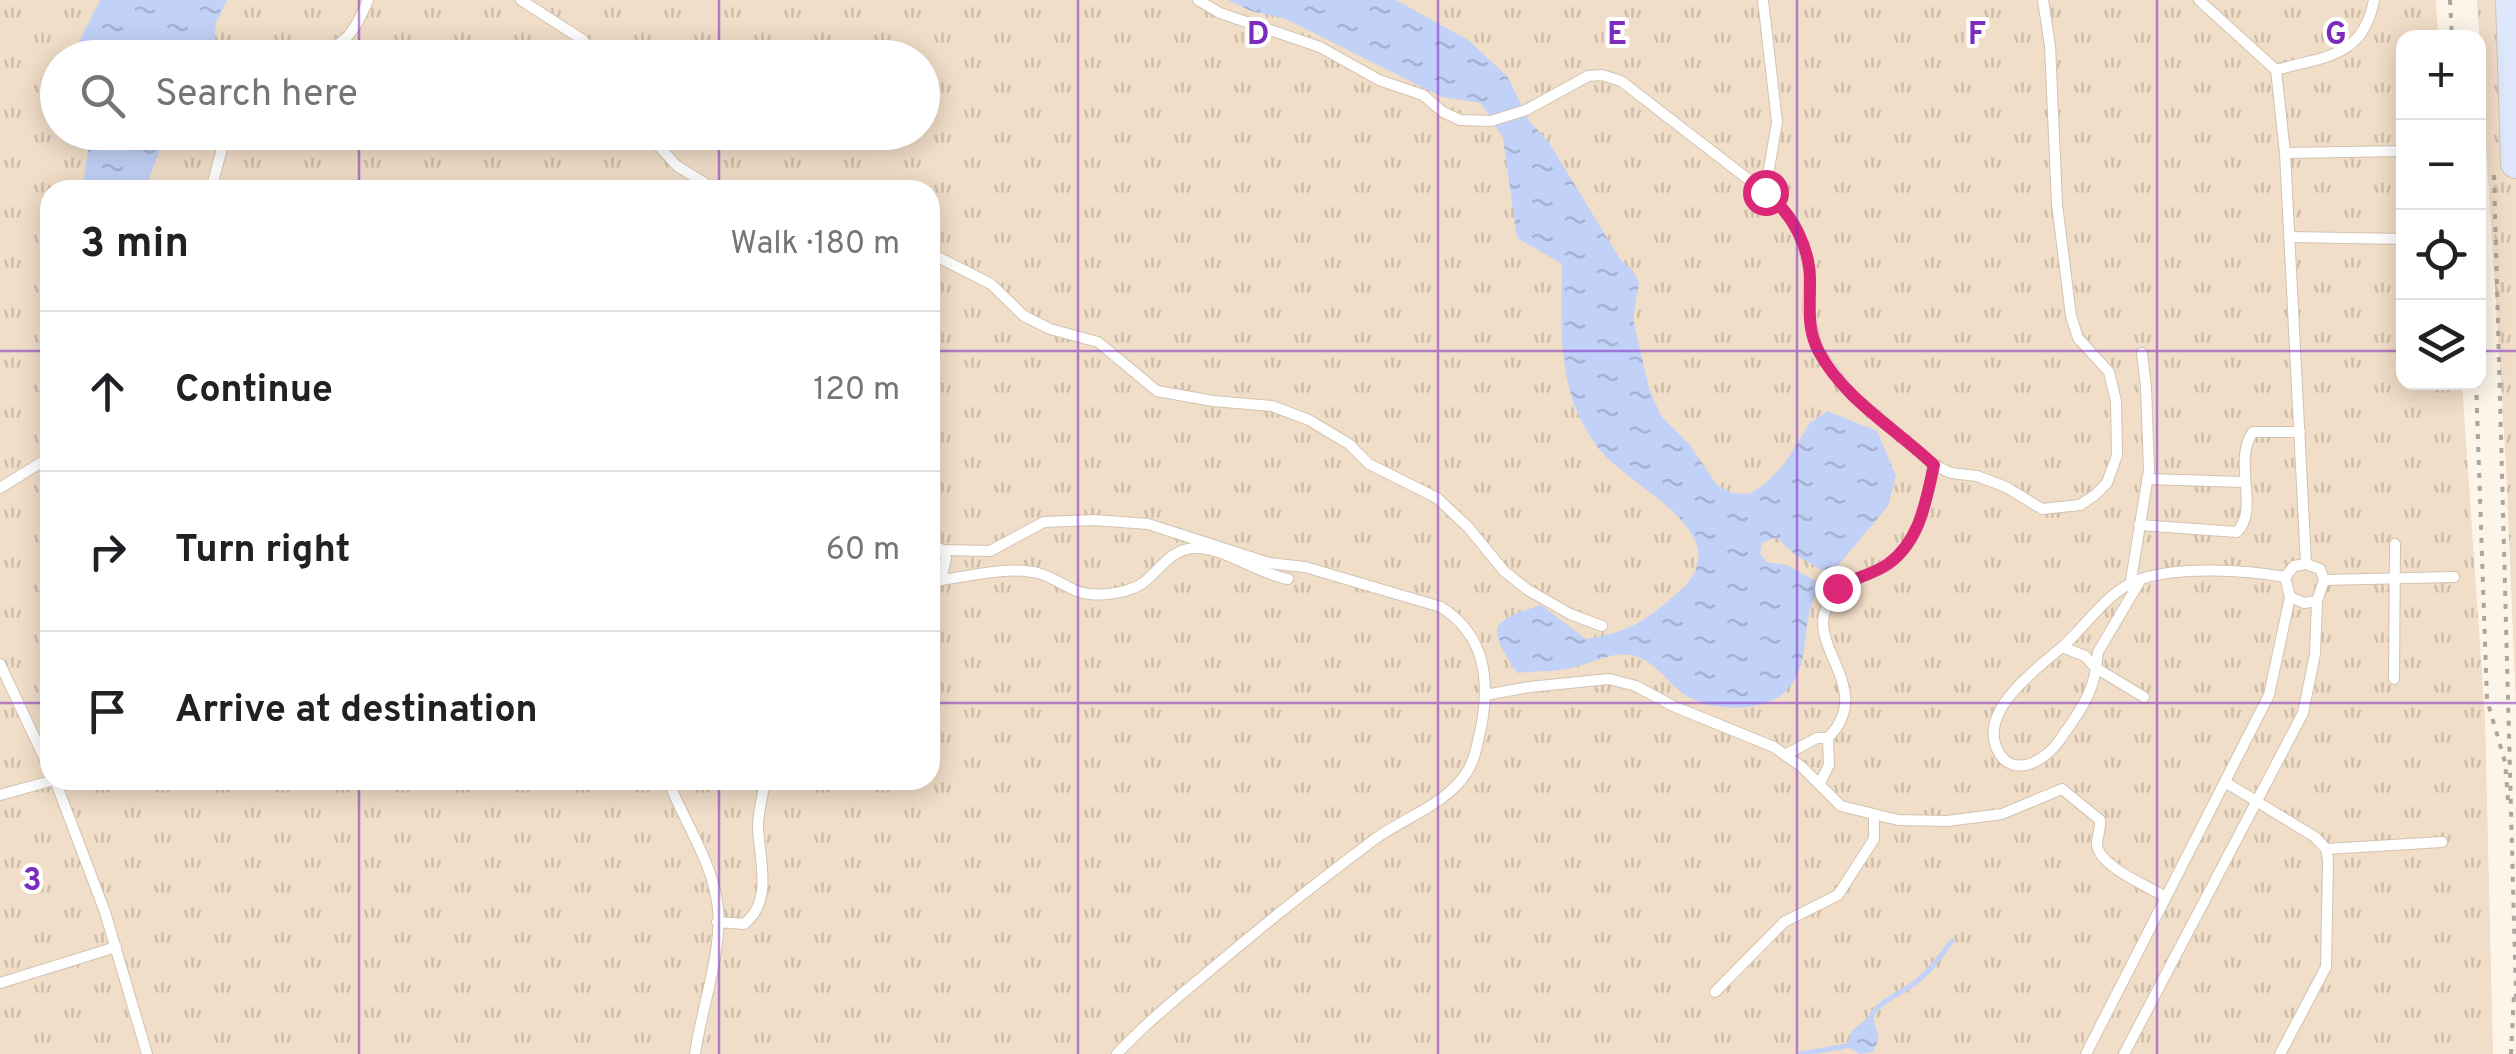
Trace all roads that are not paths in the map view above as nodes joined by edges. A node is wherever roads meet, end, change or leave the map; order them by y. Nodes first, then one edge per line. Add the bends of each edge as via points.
1 (368, 0) edge
2 (521, 0) edge
3 (1198, 0) edge
4 (1764, 0) edge
5 (2043, 0) edge
6 (2199, 0) edge
7 (2374, 0) edge
8 (2511, 0) edge
9 (344, 40) edge
10 (584, 40) edge
11 (2276, 70) junction
12 (221, 150) edge
13 (662, 150) edge
14 (2396, 151) edge
15 (2285, 153) junction
16 (2505, 170) edge
17 (214, 180) edge
18 (700, 180) edge
19 (1765, 192) junction
20 (2290, 237) junction
21 (2396, 240) edge
22 (940, 258) edge
23 (2142, 352) dead end
24 (2300, 432) junction
25 (40, 464) edge
26 (1934, 465) junction
27 (2147, 480) junction
28 (2244, 482) junction
29 (0, 488) edge
30 (2140, 525) junction
31 (2396, 544) dead end
32 (940, 549) edge
33 (943, 550) junction
34 (2306, 564) junction
35 (940, 572) edge
36 (2285, 577) junction
37 (2454, 577) dead end
38 (2394, 578) junction
39 (1288, 579) dead end
40 (2142, 579) junction
41 (2324, 580) junction
42 (940, 581) edge
43 (2130, 586) junction
44 (2290, 597) junction
45 (2317, 601) junction
46 (1602, 626) dead end
47 (2062, 647) junction
48 (0, 664) edge
49 (2096, 668) junction
50 (2394, 679) dead end
51 (1485, 695) junction
52 (2144, 697) dead end
53 (1828, 738) junction
54 (40, 749) edge
55 (1785, 755) junction
56 (2225, 782) junction
57 (1820, 783) junction
58 (40, 784) edge
59 (58, 790) edge
60 (673, 790) edge
61 (763, 790) edge
62 (0, 795) edge
63 (2256, 802) junction
64 (1874, 816) junction
65 (2442, 842) dead end
66 (2326, 849) junction
67 (2166, 897) junction
68 (716, 922) junction
69 (116, 947) junction
70 (0, 983) edge
71 (1716, 992) dead end
72 (147, 1054) edge
73 (694, 1054) edge
74 (1116, 1054) edge
75 (2086, 1054) edge
76 (2124, 1054) edge
77 (2280, 1054) edge

1 - 9 lane
2 - 10 lane
3 - 19 lane via 1220,14 1320,47 1423,95 1460,120 1491,121 1526,110 1588,76 1621,81
4 - 19 lane via 1777,122
5 - 26 lane via 2062,267 2078,338 2109,372 2117,455 2095,496 2054,509
6 - 11 lane
7 - 11 lane via 2365,29 2349,49
8 - 16 main road
11 - 15 lane
12 - 17 lane
13 - 18 lane
14 - 15 lane
15 - 20 lane
19 - 26 lane via 1803,243 1817,349 1850,393
20 - 21 lane
20 - 24 lane
22 - 46 lane via 990,284 1024,316 1098,342 1157,392 1272,406 1309,420 1369,464 1437,498 1528,590
23 - 27 lane
24 - 28 lane via 2253,432 2246,441
24 - 34 lane
25 - 29 lane
26 - 53 lane via 1924,512 1906,547 1887,565 1837,588 1827,605 1822,630 1845,702
27 - 28 lane
27 - 30 lane
28 - 30 lane via 2244,525 2237,532
30 - 43 lane
31 - 38 lane
32 - 33 lane
33 - 35 lane
33 - 51 lane via 990,551 1044,522 1148,524 1269,564 1305,567 1442,607 1459,618 1477,646
34 - 36 lane
34 - 41 lane via 2320,569
36 - 40 lane via 2246,570
36 - 44 lane
37 - 38 lane
38 - 41 lane
38 - 50 lane
39 - 42 lane via 1191,548 1174,554 1141,584 1113,594 1088,594 1022,570
40 - 43 lane
40 - 49 lane via 2098,652
41 - 45 lane
43 - 47 lane
44 - 45 lane
44 - 56 lane via 2269,695
45 - 63 lane via 2304,713
47 - 49 lane
47 - 49 lane via 2037,665 1998,713 1998,754 2014,765 2048,756 2094,686
48 - 54 lane
49 - 52 lane
51 - 55 lane via 1609,680 1636,686
51 - 74 lane via 1475,756 1446,794 1263,925
53 - 55 lane
53 - 57 lane via 1829,764
55 - 57 lane
56 - 63 lane
56 - 67 lane
57 - 64 lane via 1842,806
58 - 62 lane
59 - 69 lane
60 - 68 lane via 705,861
61 - 68 lane via 754,916 744,924
63 - 66 lane
63 - 76 lane
64 - 67 lane via 1947,821 2002,814 2062,789 2100,820 2097,842 2113,868
64 - 71 lane via 1874,839 1838,896 1784,922
65 - 66 lane
66 - 77 lane via 2326,967
67 - 75 lane
68 - 73 lane
69 - 70 lane
69 - 72 lane

